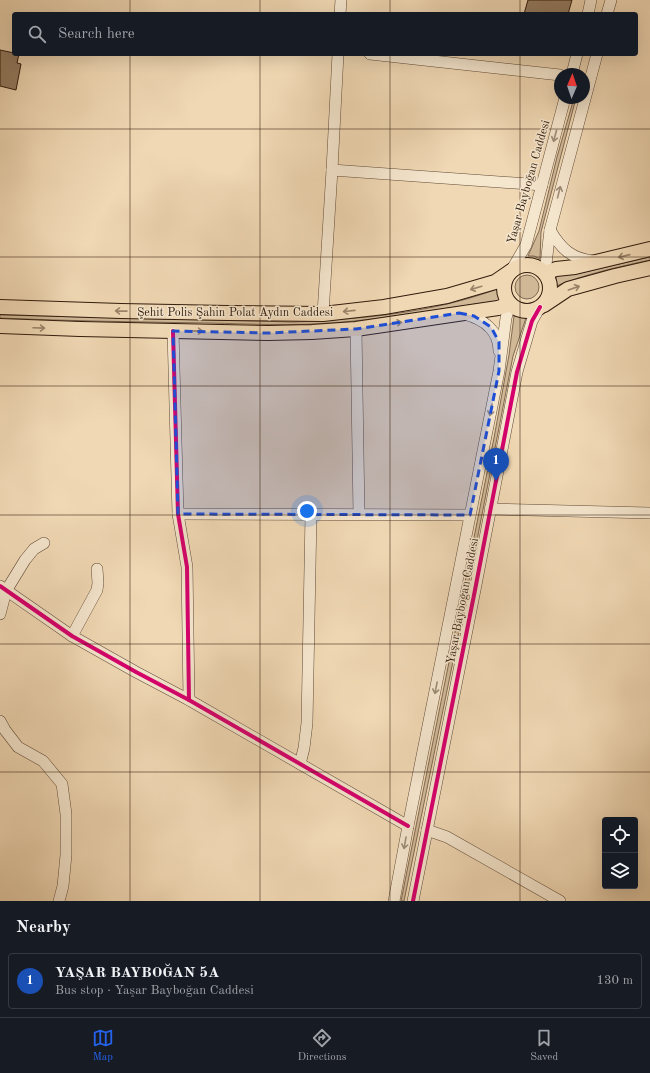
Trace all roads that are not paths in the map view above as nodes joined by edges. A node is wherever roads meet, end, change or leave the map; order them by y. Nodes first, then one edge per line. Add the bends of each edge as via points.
1 (341, 0) edge
2 (591, 0) edge
3 (611, 0) edge
4 (340, 12) edge
5 (588, 12) edge
6 (608, 12) edge
7 (338, 56) edge
8 (388, 56) edge
9 (576, 56) edge
10 (596, 56) edge
11 (574, 68) edge
12 (554, 74) edge
13 (563, 104) edge
14 (332, 170) junction
15 (542, 185) junction
16 (550, 230) junction
17 (650, 249) edge
18 (598, 262) junction
19 (650, 268) edge
20 (511, 271) junction
21 (545, 273) junction
22 (510, 304) junction
23 (0, 307) edge
24 (540, 307) junction
25 (459, 313) junction
26 (323, 314) junction
27 (0, 326) edge
28 (356, 329) junction
29 (173, 331) junction
30 (499, 371) junction
31 (490, 509) junction
32 (650, 512) edge
33 (178, 514) junction
34 (359, 514) junction
35 (311, 515) junction
36 (470, 515) junction
37 (44, 543) dead end
38 (97, 569) dead end
39 (3, 589) edge
40 (0, 614) edge
41 (72, 636) junction
42 (189, 700) junction
43 (0, 721) edge
44 (300, 764) junction
45 (408, 826) junction
46 (427, 830) junction
47 (60, 901) edge
48 (394, 901) edge
49 (413, 901) edge
50 (560, 901) edge

1 - 4 street
2 - 5 street
3 - 6 street
7 - 14 street
8 - 12 street
9 - 11 street
16 -> 10 street
13 -> 15 street, Yaşar Bayboğan Caddesi
14 - 15 street
14 - 26 street
15 - 20 street, Yaşar Bayboğan Caddesi via 526,245
16 - 18 street via 561,246 574,257
16 - 21 street
17 -> 18 main road
18 - 21 main road
24 -> 19 main road via 568,289
20 - 21 main road via 517,267 531,265
20 - 22 main road via 504,284 506,298
20 -> 26 main road, Şehit Polis Şahin Polat Aydın Caddesi via 495,282 446,296
21 - 24 main road via 550,286 549,294
22 - 24 main road via 525,311
22 - 25 main road, Şehit Polis Şahin Polat Aydın Caddesi
22 - 30 street, Yaşar Bayboğan Caddesi
26 -> 23 main road, Şehit Polis Şahin Polat Aydın Caddesi via 228,314
24 - 31 street, Yaşar Bayboğan Caddesi via 532,321 517,372
28 -> 25 main road, Şehit Polis Şahin Polat Aydın Caddesi
25 - 30 street via 474,316 491,327 499,342
27 -> 29 main road, Şehit Polis Şahin Polat Aydın Caddesi
29 -> 28 main road, Şehit Polis Şahin Polat Aydın Caddesi via 268,333
28 - 34 street
29 - 33 street
30 -> 36 street, Yaşar Bayboğan Caddesi
31 - 32 street
31 - 46 street, Yaşar Bayboğan Caddesi
33 - 35 street
33 - 42 street via 187,567
34 - 35 street
34 - 36 street
35 - 44 street via 307,723
36 -> 45 street, Yaşar Bayboğan Caddesi
37 - 39 street via 30,553
38 - 41 street via 97,590
39 - 40 street
39 - 41 street
41 - 42 street
42 - 44 street
43 - 47 street via 18,746 43,761 62,784 66,841
44 - 45 street
45 -> 48 street, Yaşar Bayboğan Caddesi
46 - 49 street, Yaşar Bayboğan Caddesi
46 - 50 street via 447,837

